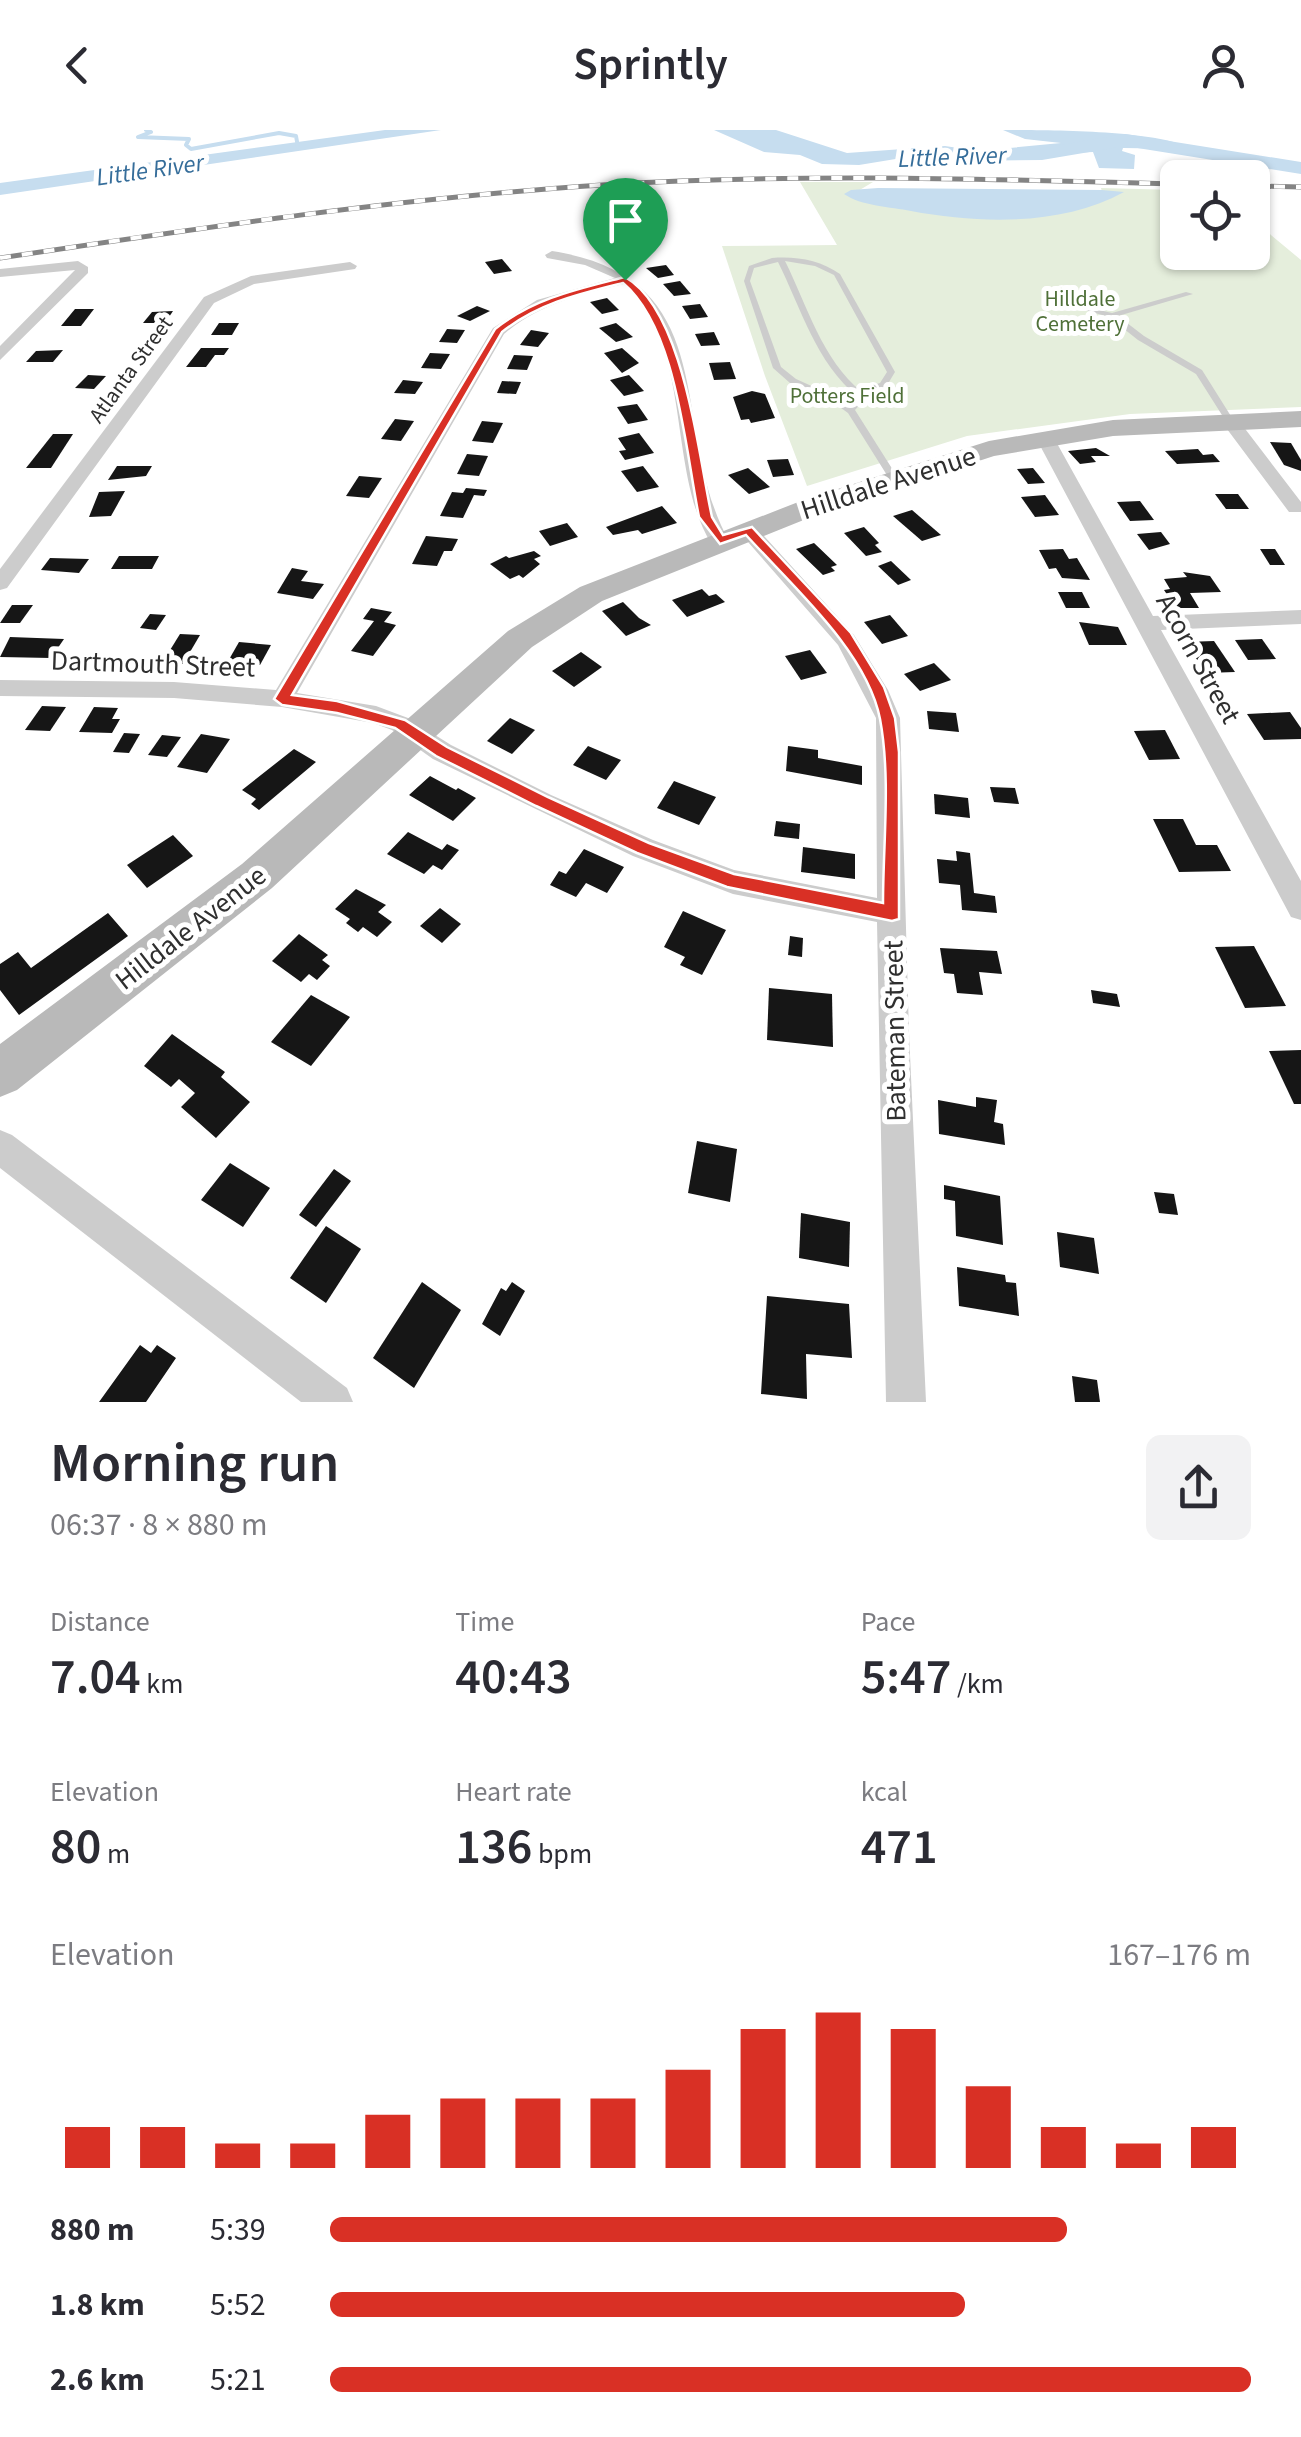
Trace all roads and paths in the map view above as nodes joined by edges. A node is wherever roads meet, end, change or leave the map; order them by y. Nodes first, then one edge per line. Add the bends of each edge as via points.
1 (552, 256) dead end
2 (781, 261) junction
3 (350, 266) dead end
4 (0, 272) edge
5 (625, 280) junction
6 (1189, 294) dead end
7 (1082, 308) dead end
8 (1112, 315) junction
9 (0, 355) edge
10 (863, 397) junction
11 (850, 410) junction
12 (1301, 419) edge
13 (1230, 421) junction
14 (1045, 438) junction
15 (893, 478) junction
16 (1296, 508) dead end
17 (734, 535) junction
18 (0, 583) edge
19 (1301, 617) edge
20 (1146, 623) junction
21 (0, 688) edge
22 (282, 699) junction
23 (416, 735) junction
24 (1301, 908) edge
25 (892, 913) junction
26 (0, 1073) edge
27 (0, 1146) edge
28 (334, 1402) edge
29 (906, 1402) edge

1 - 5 street via 599,264
2 - 10 lane via 831,366
2 - 10 lane via 813,262 836,274 891,372 883,386
2 - 11 lane via 756,264 747,281 776,368
3 - 18 street, Atlanta Street via 250,280 209,300
4 - 9 street via 63,263 83,270
5 - 17 street via 643,295 670,350 706,517
5 - 22 street via 550,299 498,331
6 - 8 lane
7 - 8 lane
8 - 13 lane via 1198,372
10 - 11 lane
11 - 15 lane
12 - 13 main road, Hilldale Avenue
13 - 14 main road, Hilldale Avenue
13 - 16 street
14 - 15 main road, Hilldale Avenue
14 - 20 street, Acorn Street
15 - 17 main road, Hilldale Avenue
17 - 23 main road, Hilldale Avenue via 628,576 546,620
17 - 25 street, Bateman Street via 846,636 877,687 891,752
19 - 20 street
20 - 24 street, Acorn Street
21 - 22 street, Dartmouth Street
22 - 23 street, Dartmouth Street via 376,715
23 - 25 street, Dartmouth Street via 643,848 733,882
23 - 26 main road, Hilldale Avenue via 257,876
25 - 29 street, Bateman Street
27 - 28 street

